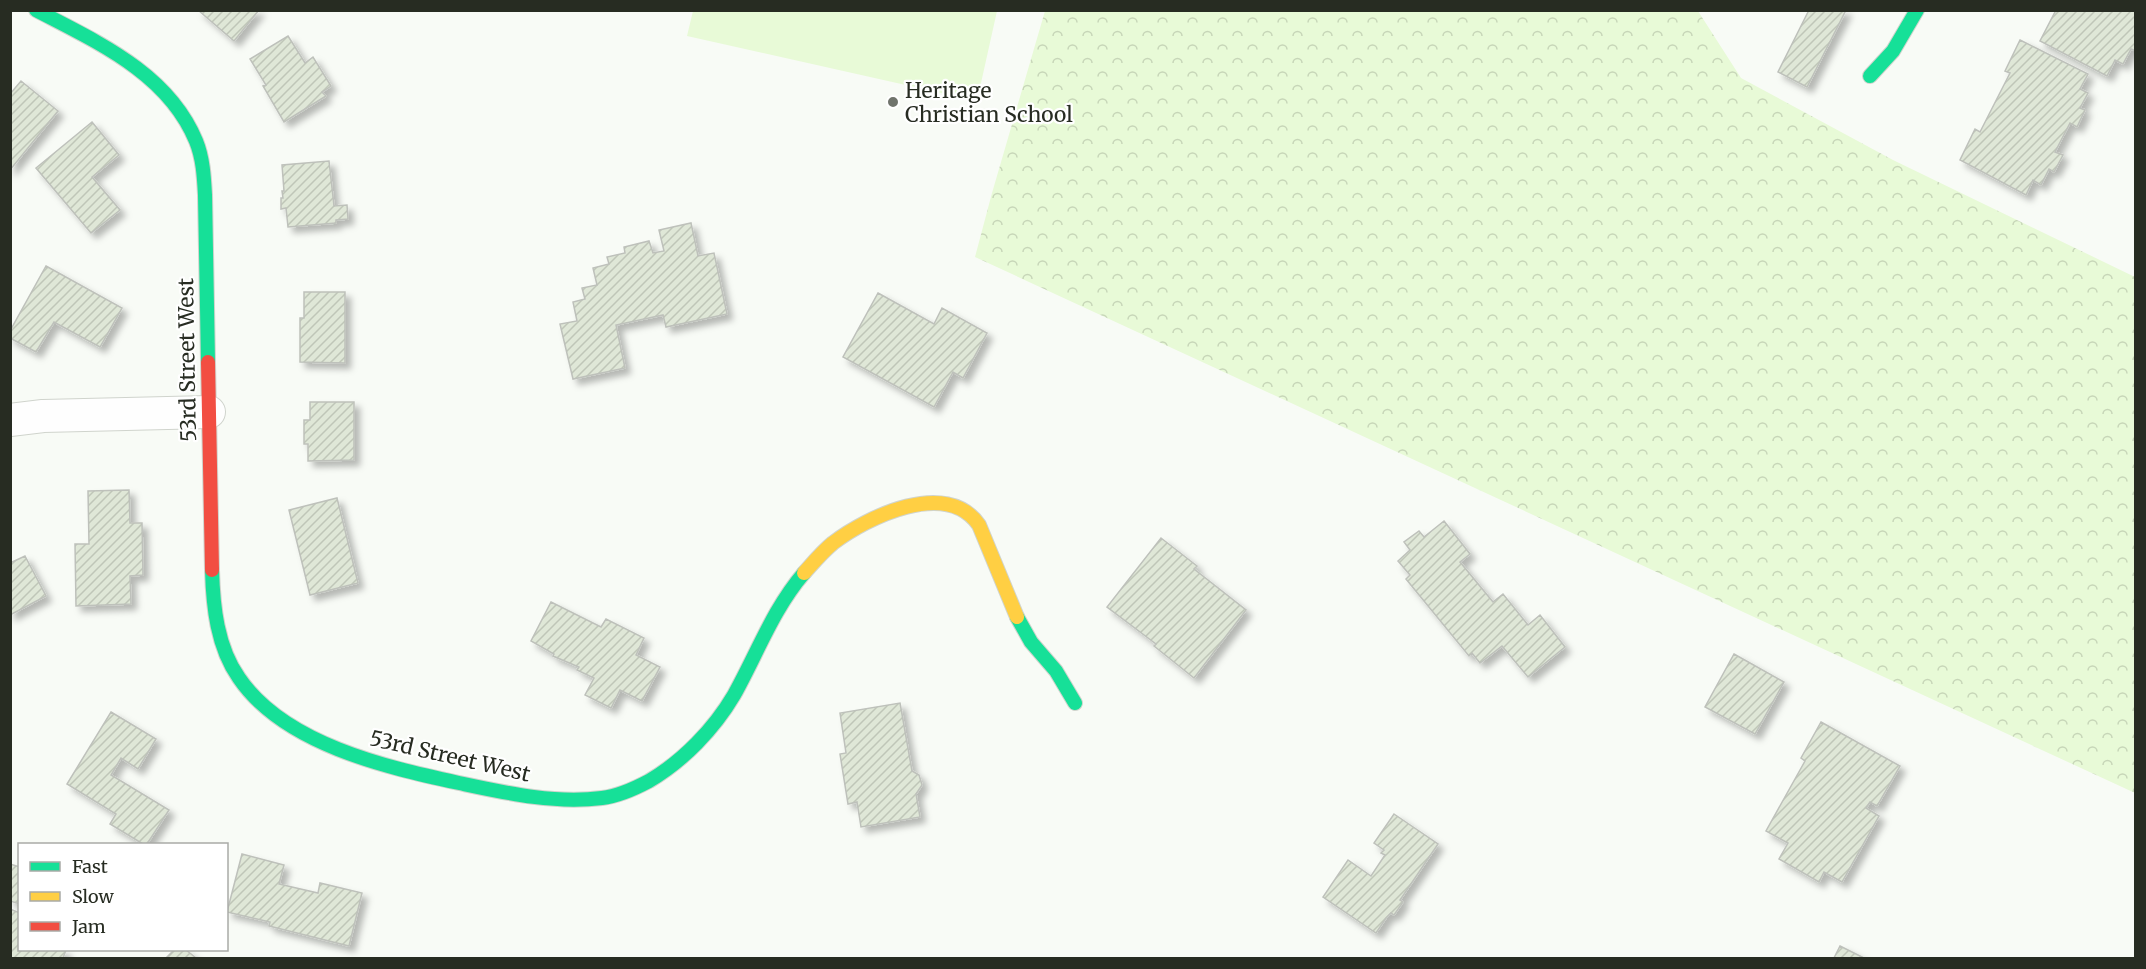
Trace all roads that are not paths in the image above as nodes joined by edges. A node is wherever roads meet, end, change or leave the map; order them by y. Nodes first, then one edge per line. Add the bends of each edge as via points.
1 (36, 10) edge
2 (1917, 10) edge
3 (1870, 76) dead end
4 (209, 412) junction
5 (10, 420) edge
6 (1075, 703) dead end

1 - 4 street, 53rd Street West via 149,76 185,118 196,142 205,195
2 - 3 street via 1893,51
4 - 5 street
4 - 6 street, 53rd Street West via 212,573 222,648 239,679 260,702 344,752 432,777 563,801 607,798 634,789 668,768 722,714 793,585 828,547 852,529 916,504 939,503 974,517 1028,639 1056,670

